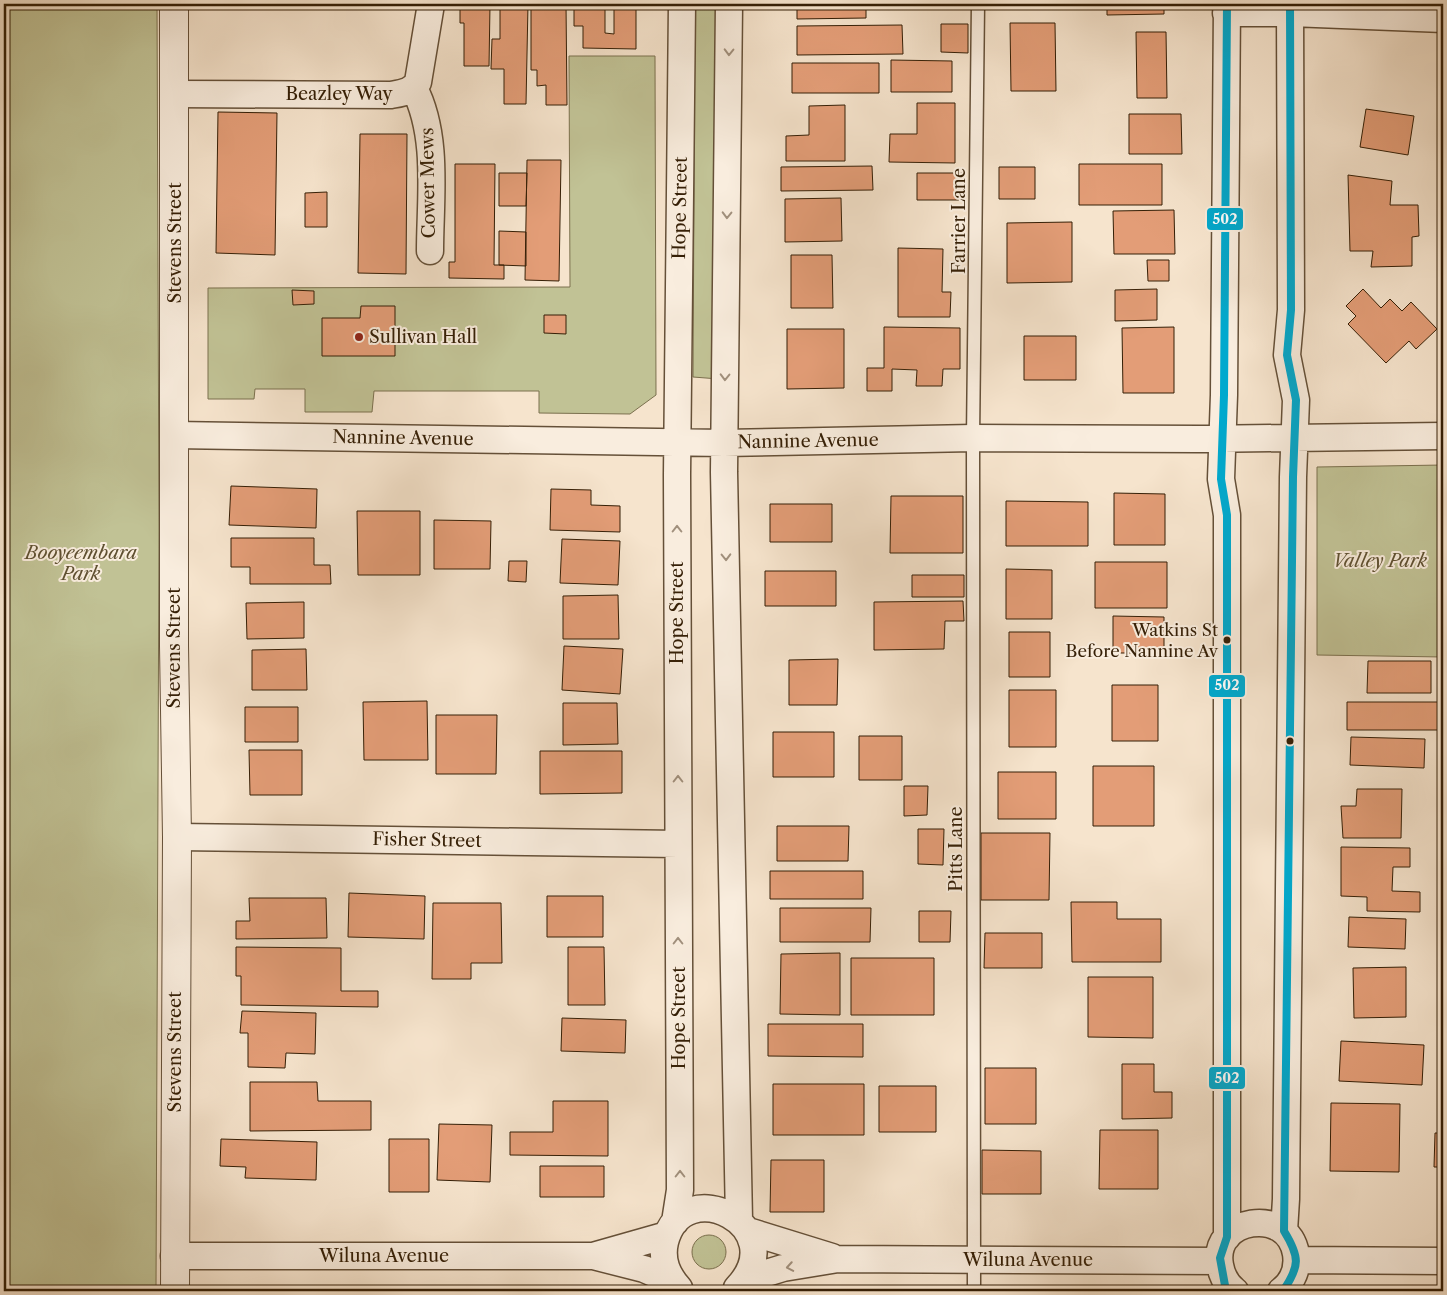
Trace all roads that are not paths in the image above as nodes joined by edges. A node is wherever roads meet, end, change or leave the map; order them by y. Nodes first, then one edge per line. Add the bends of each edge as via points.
1 (174, 4) edge
2 (431, 4) edge
3 (682, 4) edge
4 (729, 4) edge
5 (978, 4) edge
6 (1227, 8) edge
7 (1290, 8) edge
8 (1443, 19) edge
9 (414, 88) junction
10 (175, 94) junction
11 (430, 251) dead end
12 (174, 435) junction
13 (1443, 436) edge
14 (1294, 437) junction
15 (973, 438) junction
16 (1222, 438) junction
17 (677, 441) junction
18 (724, 443) junction
19 (177, 837) junction
20 (678, 844) junction
21 (743, 1226) junction
22 (671, 1228) junction
23 (1284, 1231) junction
24 (174, 1256) junction
25 (593, 1256) junction
26 (838, 1259) junction
27 (973, 1260) junction
28 (1297, 1260) junction
29 (1443, 1261) edge
30 (1227, 1272) edge
31 (738, 1286) edge
32 (680, 1288) edge
33 (175, 1291) edge
34 (974, 1291) edge
35 (1282, 1291) edge

1 - 10 street, Stevens Street
2 - 9 street, Beazley Way via 421,69
3 - 17 street, Hope Street
4 -> 18 street
5 - 15 lane, Farrier Lane
6 - 7 street
6 - 16 street
7 - 8 street
7 - 14 street via 1291,310 1287,355 1296,400
9 - 10 street, Beazley Way via 391,95
9 - 11 street, Cower Mews via 424,107 430,131
10 - 12 street, Stevens Street
12 - 17 street, Nannine Avenue
12 - 19 street, Stevens Street
13 - 14 street, Nannine Avenue
14 - 16 street, Nannine Avenue
14 - 23 street
15 - 16 street, Nannine Avenue
15 - 18 street, Nannine Avenue
15 - 27 lane, Pitts Lane
16 - 30 street via 1221,479 1226,515
17 - 18 street, Nannine Avenue
20 -> 17 street, Hope Street
18 -> 21 street
19 - 20 street, Fisher Street
19 - 24 street, Stevens Street
22 -> 20 street, Hope Street via 680,1190
21 - 22 street, Wiluna Avenue via 718,1209 707,1208 684,1214
21 - 26 street, Wiluna Avenue
21 - 31 street via 752,1243 753,1256 751,1269
22 - 25 street, Wiluna Avenue
22 - 32 street, Hope Street via 663,1250 665,1266
23 - 28 street via 1295,1249
23 - 30 street via 1259,1222 1241,1225
24 - 25 street, Wiluna Avenue
24 - 33 street, Stevens Street
25 - 32 street, Wiluna Avenue via 644,1269
26 - 27 street, Wiluna Avenue
26 -> 31 street, Wiluna Avenue via 782,1268
27 - 30 street, Wiluna Avenue
27 - 34 lane, Pitts Lane
28 - 29 street
28 - 35 street via 1293,1276

